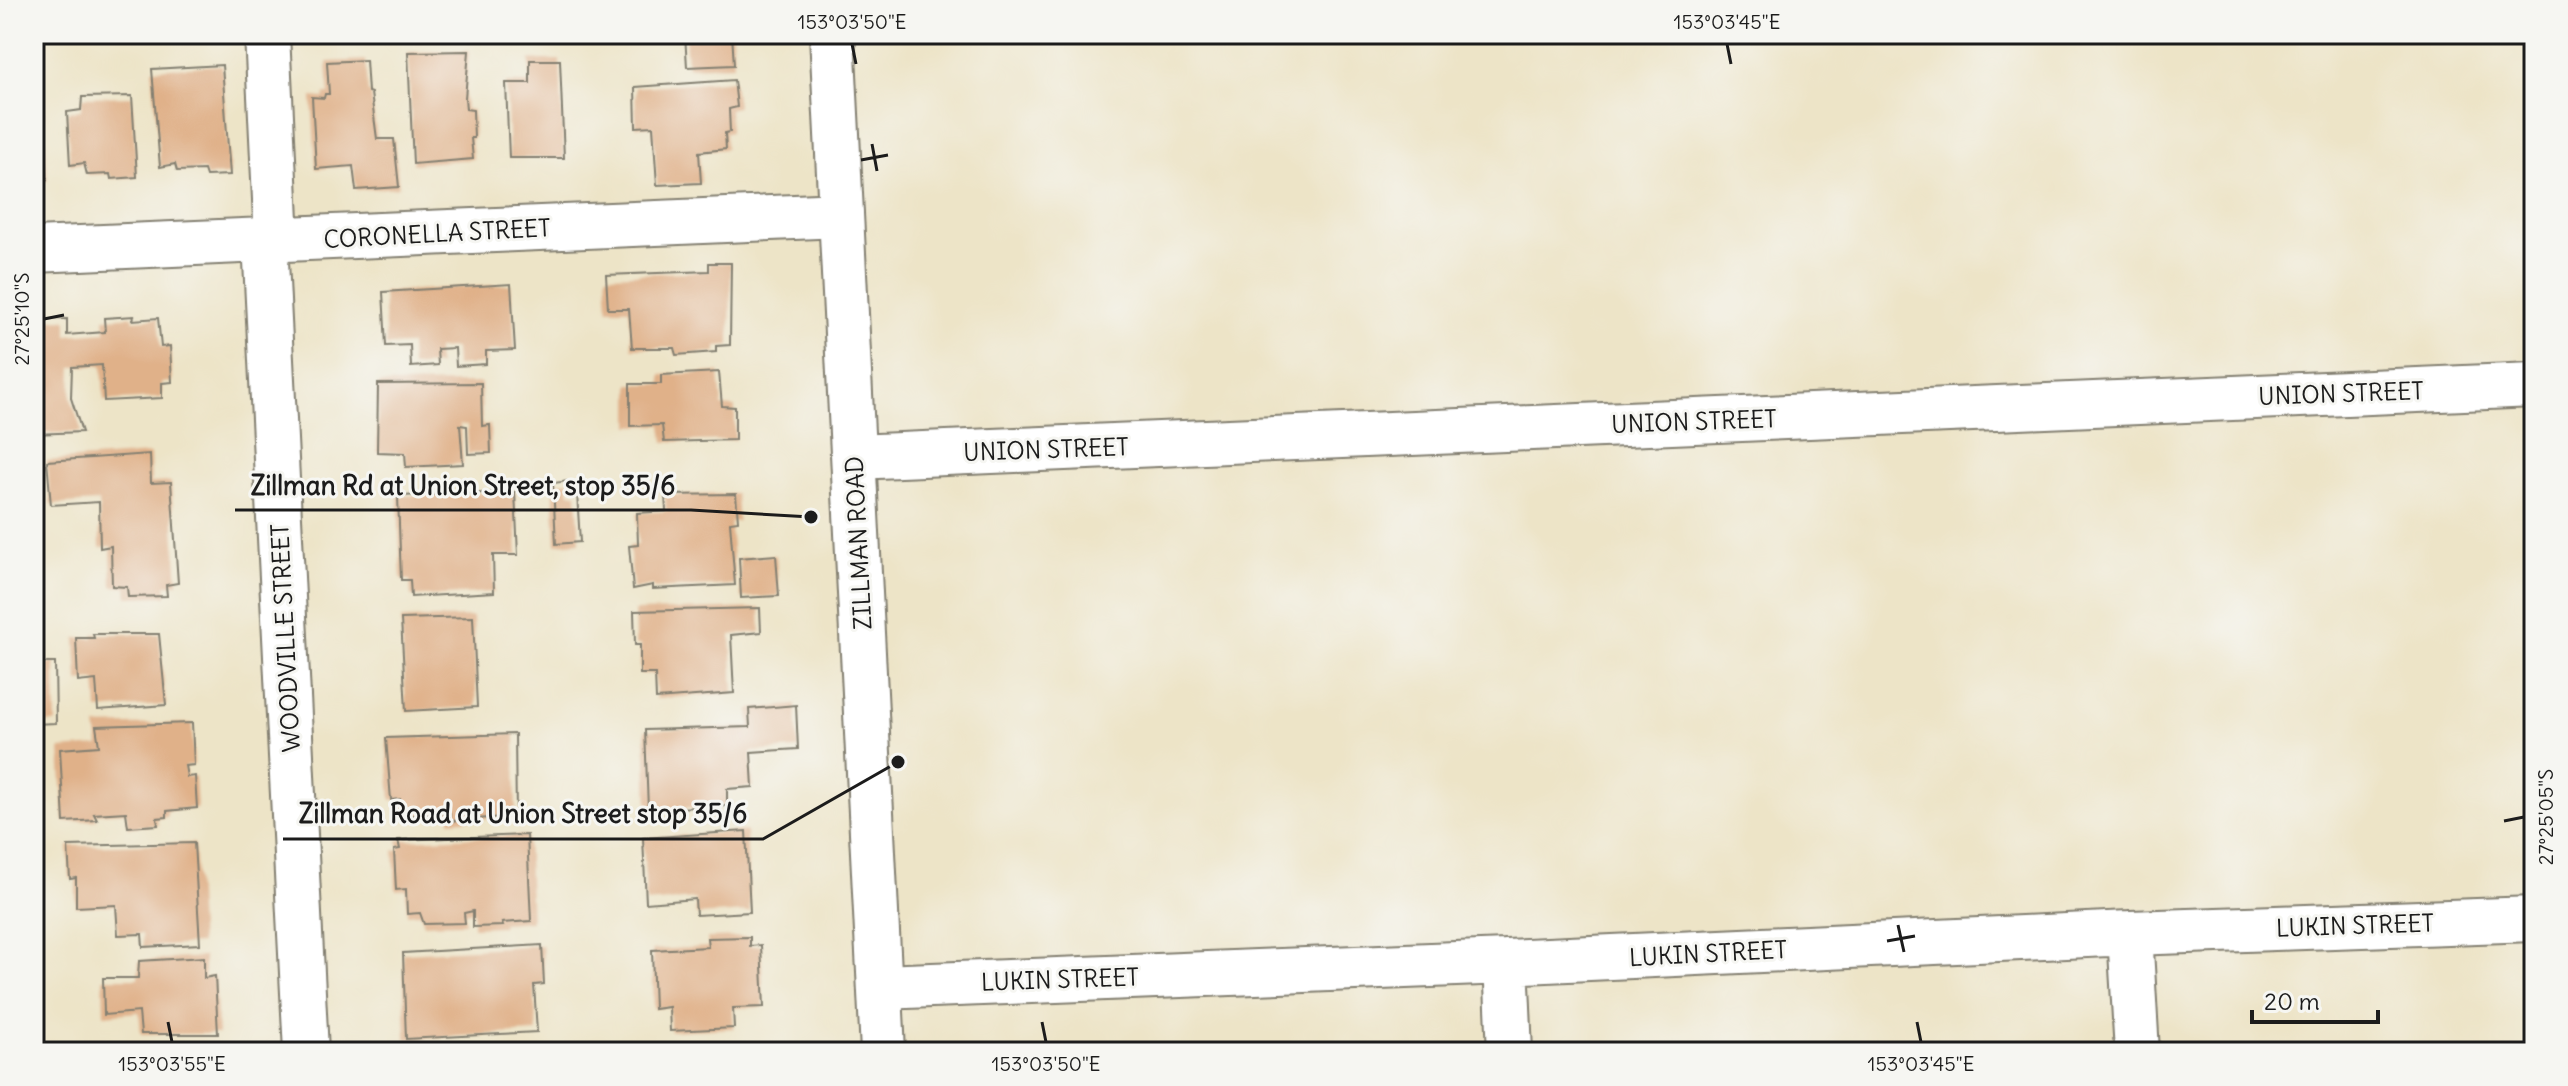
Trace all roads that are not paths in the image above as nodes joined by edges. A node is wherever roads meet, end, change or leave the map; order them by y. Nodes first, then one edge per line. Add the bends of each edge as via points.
1 (267, 34) edge
2 (832, 34) edge
3 (841, 215) junction
4 (271, 240) junction
5 (34, 250) edge
6 (2534, 385) edge
7 (854, 457) junction
8 (2534, 919) edge
9 (2130, 933) junction
10 (1506, 962) junction
11 (881, 987) junction
12 (306, 1052) edge
13 (883, 1052) edge
14 (1510, 1052) edge
15 (2137, 1052) edge

1 - 4 street, WOODVILLE STREET via 276,220
2 - 3 street, ZILLMAN ROAD
3 - 4 street, CORONELLA STREET
3 - 7 street, ZILLMAN ROAD
4 - 5 street, CORONELLA STREET
4 - 12 street, WOODVILLE STREET via 266,261
6 - 7 street, UNION STREET
7 - 11 street, ZILLMAN ROAD
8 - 9 street, LUKIN STREET
9 - 10 street, LUKIN STREET
9 - 15 street
10 - 11 street, LUKIN STREET
10 - 14 street
11 - 13 street, ZILLMAN ROAD

